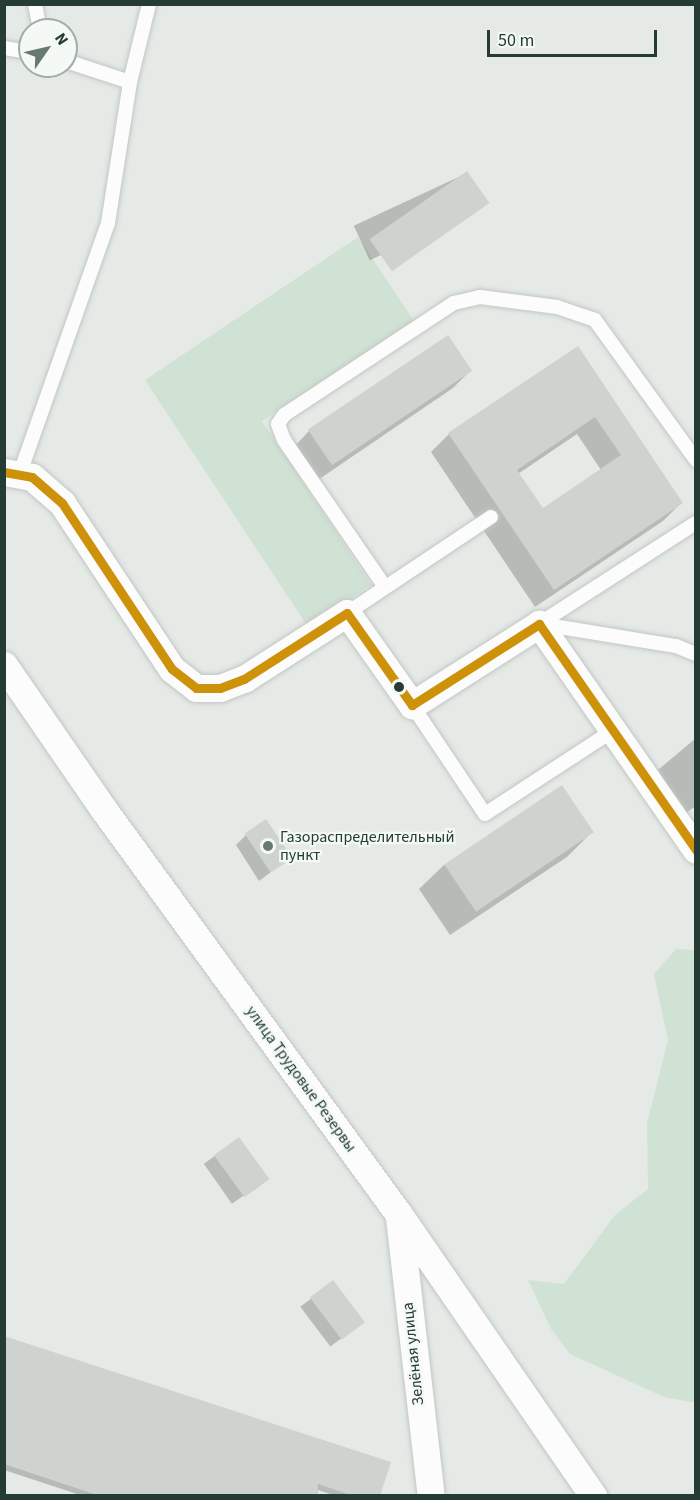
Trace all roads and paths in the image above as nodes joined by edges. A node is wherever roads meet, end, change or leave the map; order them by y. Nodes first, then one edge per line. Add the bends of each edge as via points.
1 (150, 4) edge
2 (78, 65) edge
3 (130, 82) junction
4 (696, 460) edge
5 (12, 473) edge
6 (491, 517) dead end
7 (696, 523) edge
8 (385, 587) junction
9 (347, 613) junction
10 (539, 624) junction
11 (696, 654) edge
12 (4, 665) edge
13 (412, 705) junction
14 (614, 730) junction
15 (696, 850) edge
16 (398, 1213) junction
17 (431, 1496) edge
18 (593, 1496) edge

1 - 3 lane
2 - 3 lane
3 - 5 lane via 108,223
4 - 8 lane via 595,320 556,307 480,297 460,301 284,415 278,424 284,440
5 - 9 street via 42,484 62,503 172,669 196,688 220,688 244,679
6 - 8 lane
7 - 10 lane
8 - 9 lane
9 - 13 street
10 - 11 lane via 676,646
10 - 13 street
10 - 14 street
12 - 16 street, улица Трудовые Резервы via 104,810
13 - 14 lane via 485,814
14 - 15 street
16 - 17 street, Зелёная улица
16 - 18 street, улица Трудовые Резервы

